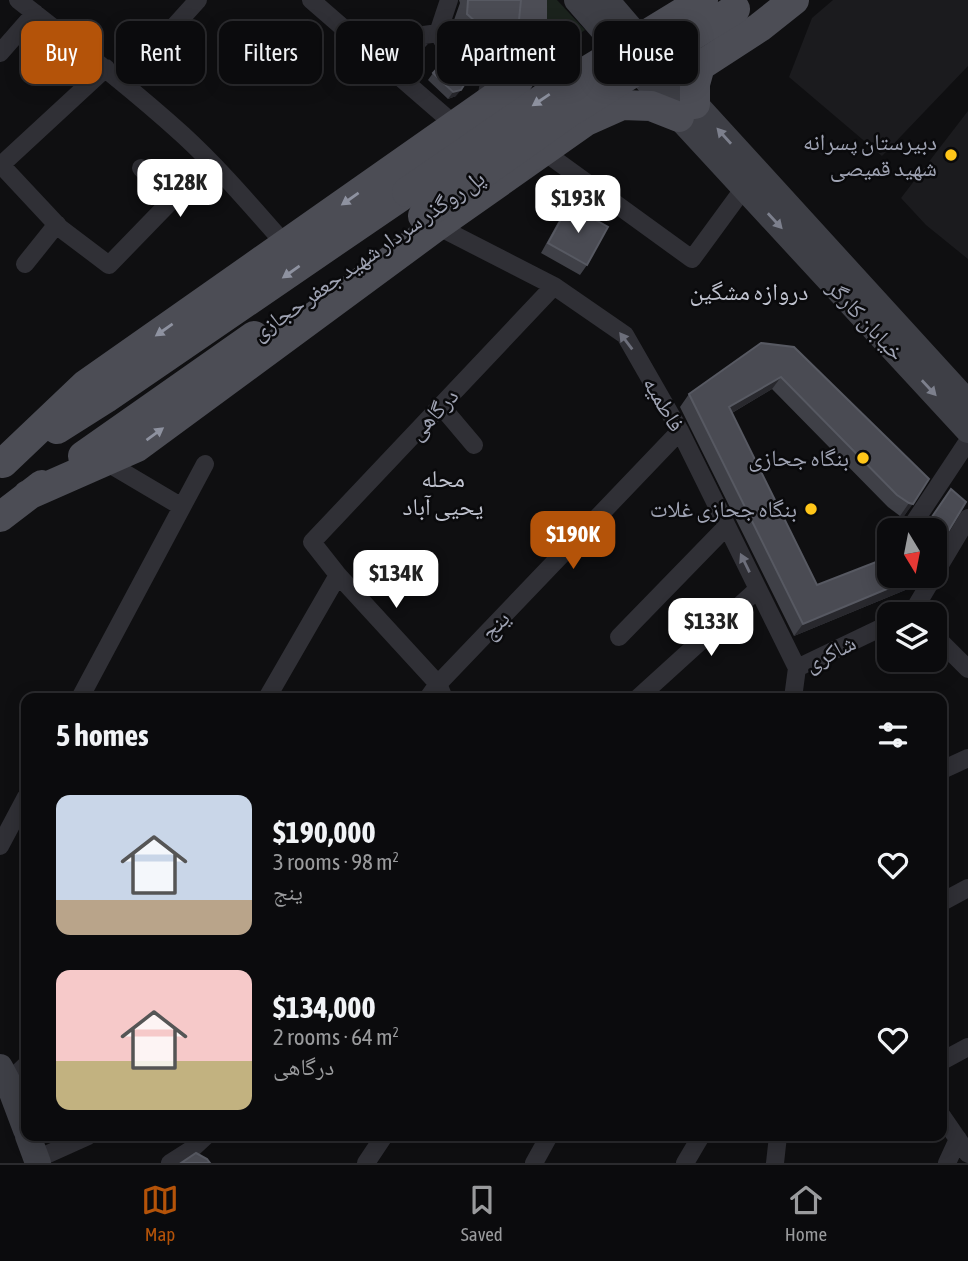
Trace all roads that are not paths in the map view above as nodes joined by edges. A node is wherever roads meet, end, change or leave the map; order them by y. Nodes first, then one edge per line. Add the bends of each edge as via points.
1 (18, 0) edge
2 (198, 0) edge
3 (311, 0) edge
4 (449, 0) edge
5 (532, 0) edge
6 (577, 0) edge
7 (607, 0) edge
8 (703, 0) edge
9 (794, 0) edge
10 (731, 3) edge
11 (35, 13) junction
12 (179, 21) edge
13 (442, 21) edge
14 (336, 22) edge
15 (760, 27) junction
16 (0, 53) edge
17 (106, 68) junction
18 (116, 77) edge
19 (124, 84) edge
20 (408, 84) edge
21 (489, 84) edge
22 (485, 104) junction
23 (687, 110) junction
24 (455, 125) junction
25 (543, 151) junction
26 (1, 166) edge
27 (141, 168) dead end
28 (744, 188) junction
29 (415, 200) junction
30 (57, 224) junction
31 (285, 244) junction
32 (25, 264) dead end
33 (554, 286) junction
34 (968, 403) edge
35 (441, 406) junction
36 (968, 430) edge
37 (680, 431) junction
38 (968, 441) edge
39 (474, 445) dead end
40 (106, 462) junction
41 (2, 464) edge
42 (205, 464) dead end
43 (28, 495) junction
44 (183, 507) junction
45 (0, 517) edge
46 (917, 518) edge
47 (968, 518) edge
48 (727, 526) junction
49 (947, 553) edge
50 (338, 575) junction
51 (758, 589) junction
52 (877, 630) edge
53 (619, 637) dead end
54 (947, 648) edge
55 (797, 668) junction
56 (968, 669) edge
57 (83, 693) edge
58 (270, 693) edge
59 (436, 693) edge
60 (438, 693) edge
61 (644, 693) edge
62 (794, 693) edge
63 (968, 758) edge
64 (947, 767) edge
65 (21, 806) edge
66 (0, 846) edge
67 (968, 888) edge
68 (947, 899) edge
69 (968, 1047) edge
70 (947, 1058) edge
71 (11, 1071) edge
72 (21, 1110) edge
73 (947, 1123) edge
74 (72, 1141) edge
75 (201, 1141) edge
76 (381, 1141) edge
77 (546, 1141) edge
78 (698, 1141) edge
79 (773, 1141) edge
80 (963, 1147) edge
81 (192, 1149) junction
82 (35, 1153) edge
83 (170, 1163) edge
84 (205, 1163) edge
85 (366, 1163) edge
86 (534, 1163) edge
87 (685, 1163) edge
88 (775, 1163) edge
89 (947, 1163) edge

1 - 11 street
2 - 12 street
3 - 14 street
4 - 13 street
5 - 22 main road via 525,69 518,81
6 - 23 main road
7 - 23 main road
8 -> 29 main road, پل روگذر سردار شهید جعفر حجازی, bridge via 554,91
9 - 15 main road
10 - 15 main road via 721,19 746,29
10 - 29 main road, پل روگذر سردار شهید جعفر حجازی, bridge via 568,113
11 - 16 street
11 - 17 street
15 - 23 main road via 700,66
17 - 18 street
17 - 26 street
19 - 31 street via 185,137
20 - 24 street
21 - 22 street
22 - 24 main road
23 - 25 main road via 622,104 586,121
23 - 28 main road, خیابان کارگر
34 -> 23 main road, خیابان کارگر
24 - 29 main road
25 - 28 street via 692,259
25 - 29 main road
26 - 30 street
27 - 30 street via 172,200 109,265
28 -> 36 main road, خیابان کارگر
29 -> 31 main road
29 - 33 street, فاطمیه
40 -> 29 main road via 137,447
29 -> 41 main road, پل روگذر سردار شهید جعفر حجازی
29 - 43 main road, پل روگذر سردار شهید جعفر حجازی via 132,423
30 - 32 street
31 -> 41 main road via 85,385
33 - 35 street, درگاهی
37 -> 33 street, فاطمیه via 625,335
35 - 39 street
35 - 50 street, درگاهی via 312,542
37 - 48 street, فاطمیه
37 - 60 street, ینج
38 - 46 street
40 - 43 main road
40 - 44 street
42 - 44 street
43 - 45 main road
44 - 57 street
47 - 49 street
51 -> 48 street, فاطمیه
48 - 53 street
50 - 58 street
50 - 59 street
51 - 55 street, فاطمیه
51 - 61 street
52 - 55 street, شاکری
54 - 56 street
55 - 62 street, شاکری
63 - 64 street
65 - 66 street
67 - 68 street
69 - 70 street
71 - 72 main road
73 - 80 street
74 - 82 street
75 - 81 street
76 - 85 street
77 - 86 street
78 - 87 street
79 - 88 street
80 - 89 street
81 - 83 street
81 - 84 street

